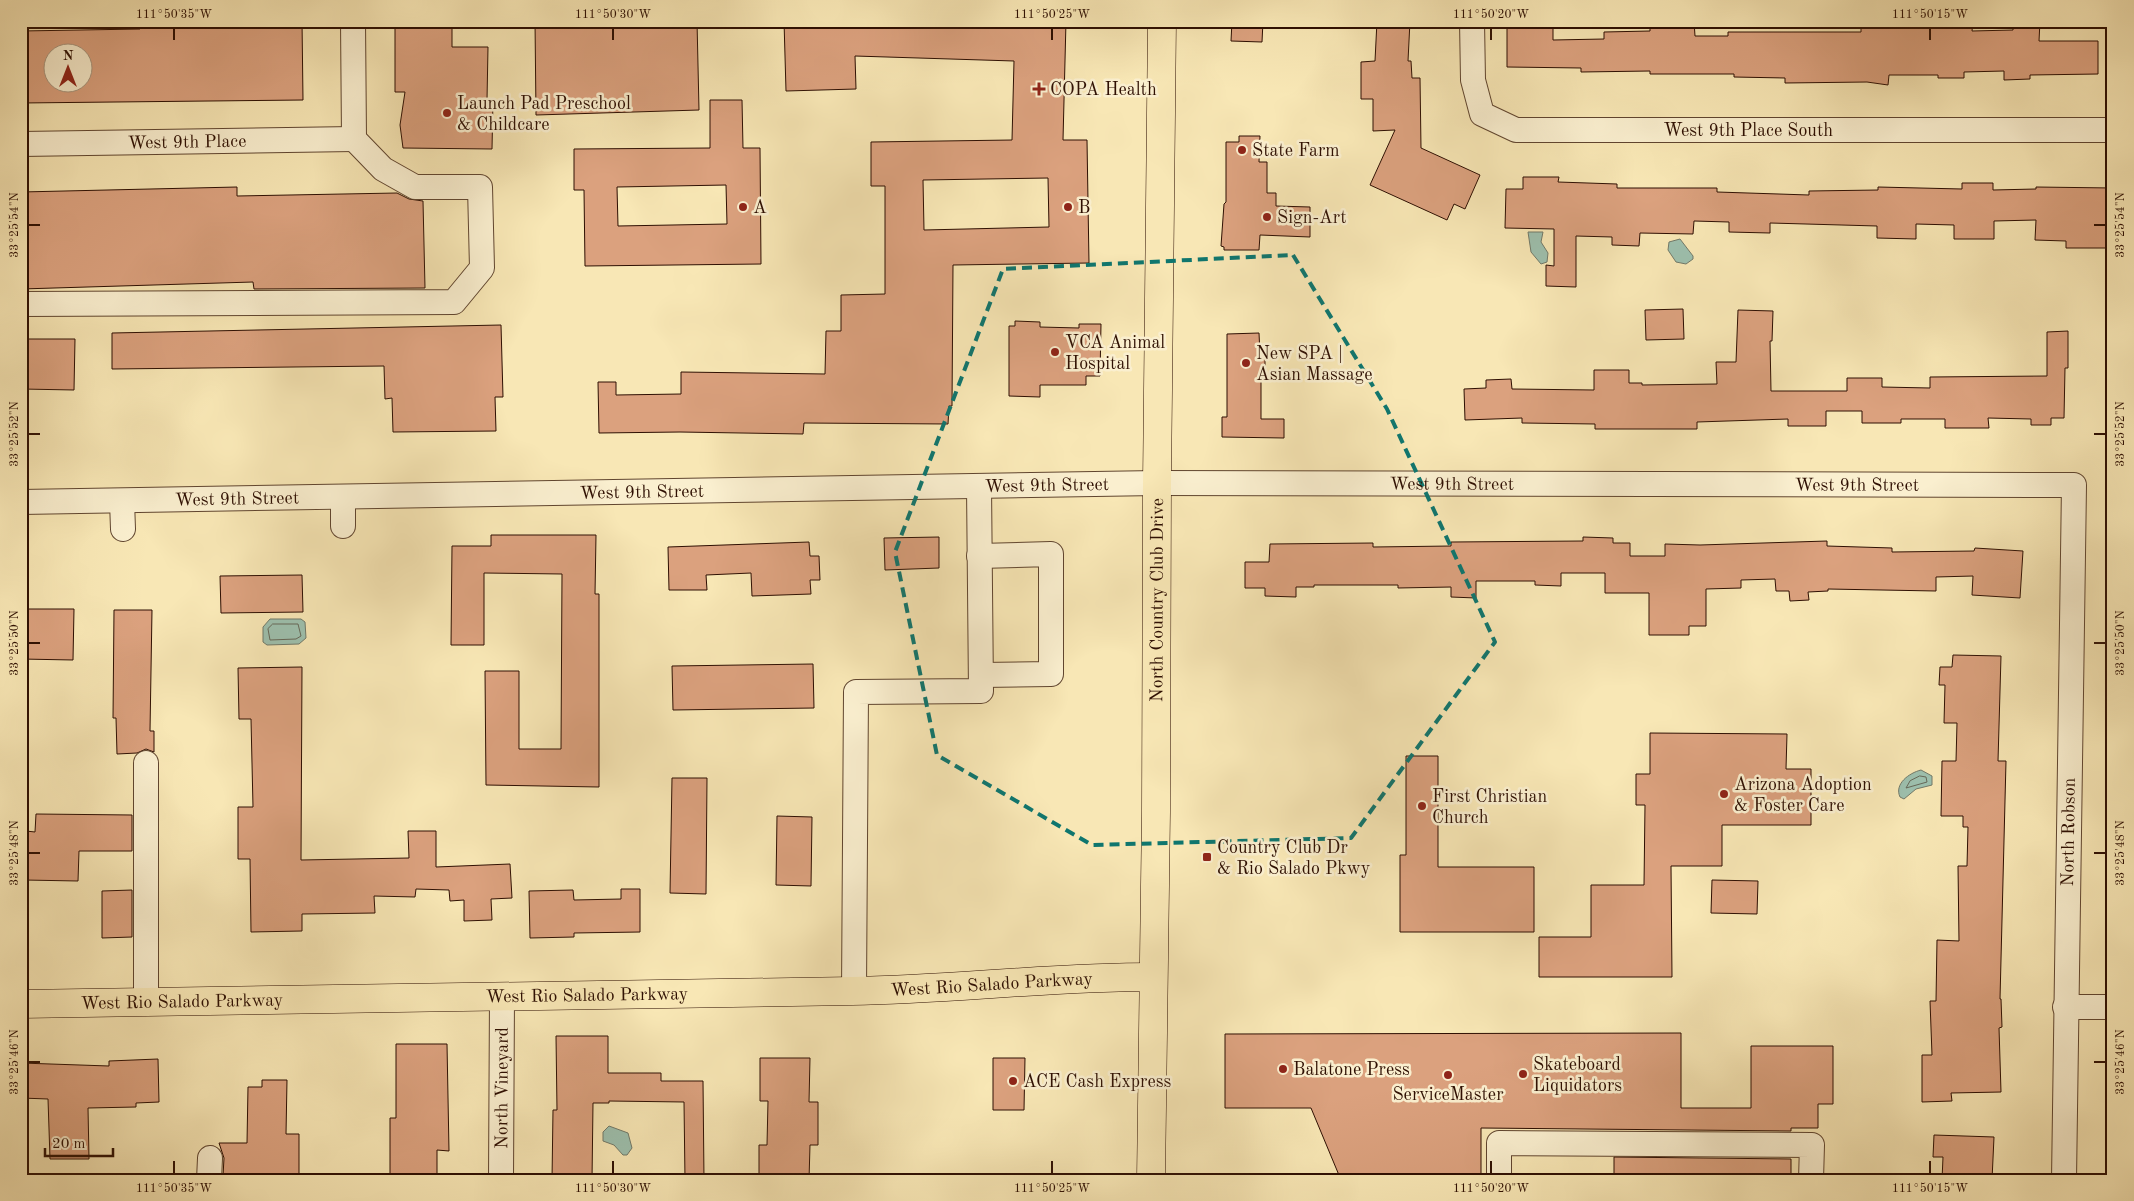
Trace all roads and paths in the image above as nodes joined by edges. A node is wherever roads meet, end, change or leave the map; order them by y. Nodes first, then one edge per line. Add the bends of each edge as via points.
1 (353, 21) edge
2 (1162, 21) edge
3 (1472, 21) edge
4 (2113, 130) edge
5 (354, 138) junction
6 (21, 144) edge
7 (21, 304) edge
8 (1157, 483) junction
9 (2074, 485) joint
10 (979, 486) junction
11 (343, 497) junction
12 (122, 501) junction
13 (21, 502) edge
14 (343, 526) dead end
15 (123, 529) dead end
16 (979, 556) junction
17 (981, 675) junction
18 (146, 763) dead end
19 (1153, 977) junction
20 (854, 991) junction
21 (502, 996) junction
22 (146, 1002) junction
23 (21, 1004) edge
24 (2113, 1007) edge
25 (2065, 1008) junction
26 (501, 1180) edge
27 (1151, 1180) edge
28 (1499, 1180) edge
29 (1811, 1180) edge
30 (2064, 1180) edge

1 - 5 street
2 - 8 main road, North Country Club Drive
3 - 4 street, West 9th Place South via 1473,80 1482,114 1516,130
5 - 6 street, West 9th Place
5 - 7 street via 384,169 415,187 480,187 482,268 454,302
8 - 9 street, West 9th Street
8 - 10 street, West 9th Street
8 - 19 main road, North Country Club Drive
9 - 25 street, North Robson
10 - 11 street, West 9th Street
10 - 16 street
11 - 12 street, West 9th Street
11 - 14 street
12 - 13 street, West 9th Street
12 - 15 street
16 - 17 street
16 - 17 street via 1051,554 1051,674
17 - 20 street via 981,691 856,692
18 - 22 street
19 - 20 main road, West Rio Salado Parkway
19 - 27 main road, North Country Club Drive
20 - 21 main road, West Rio Salado Parkway
21 - 22 main road, West Rio Salado Parkway
21 - 26 street, North Vineyard
22 - 23 main road, West Rio Salado Parkway
24 - 25 street
25 - 30 street, North Robson
28 - 29 street via 1499,1143 1812,1145

